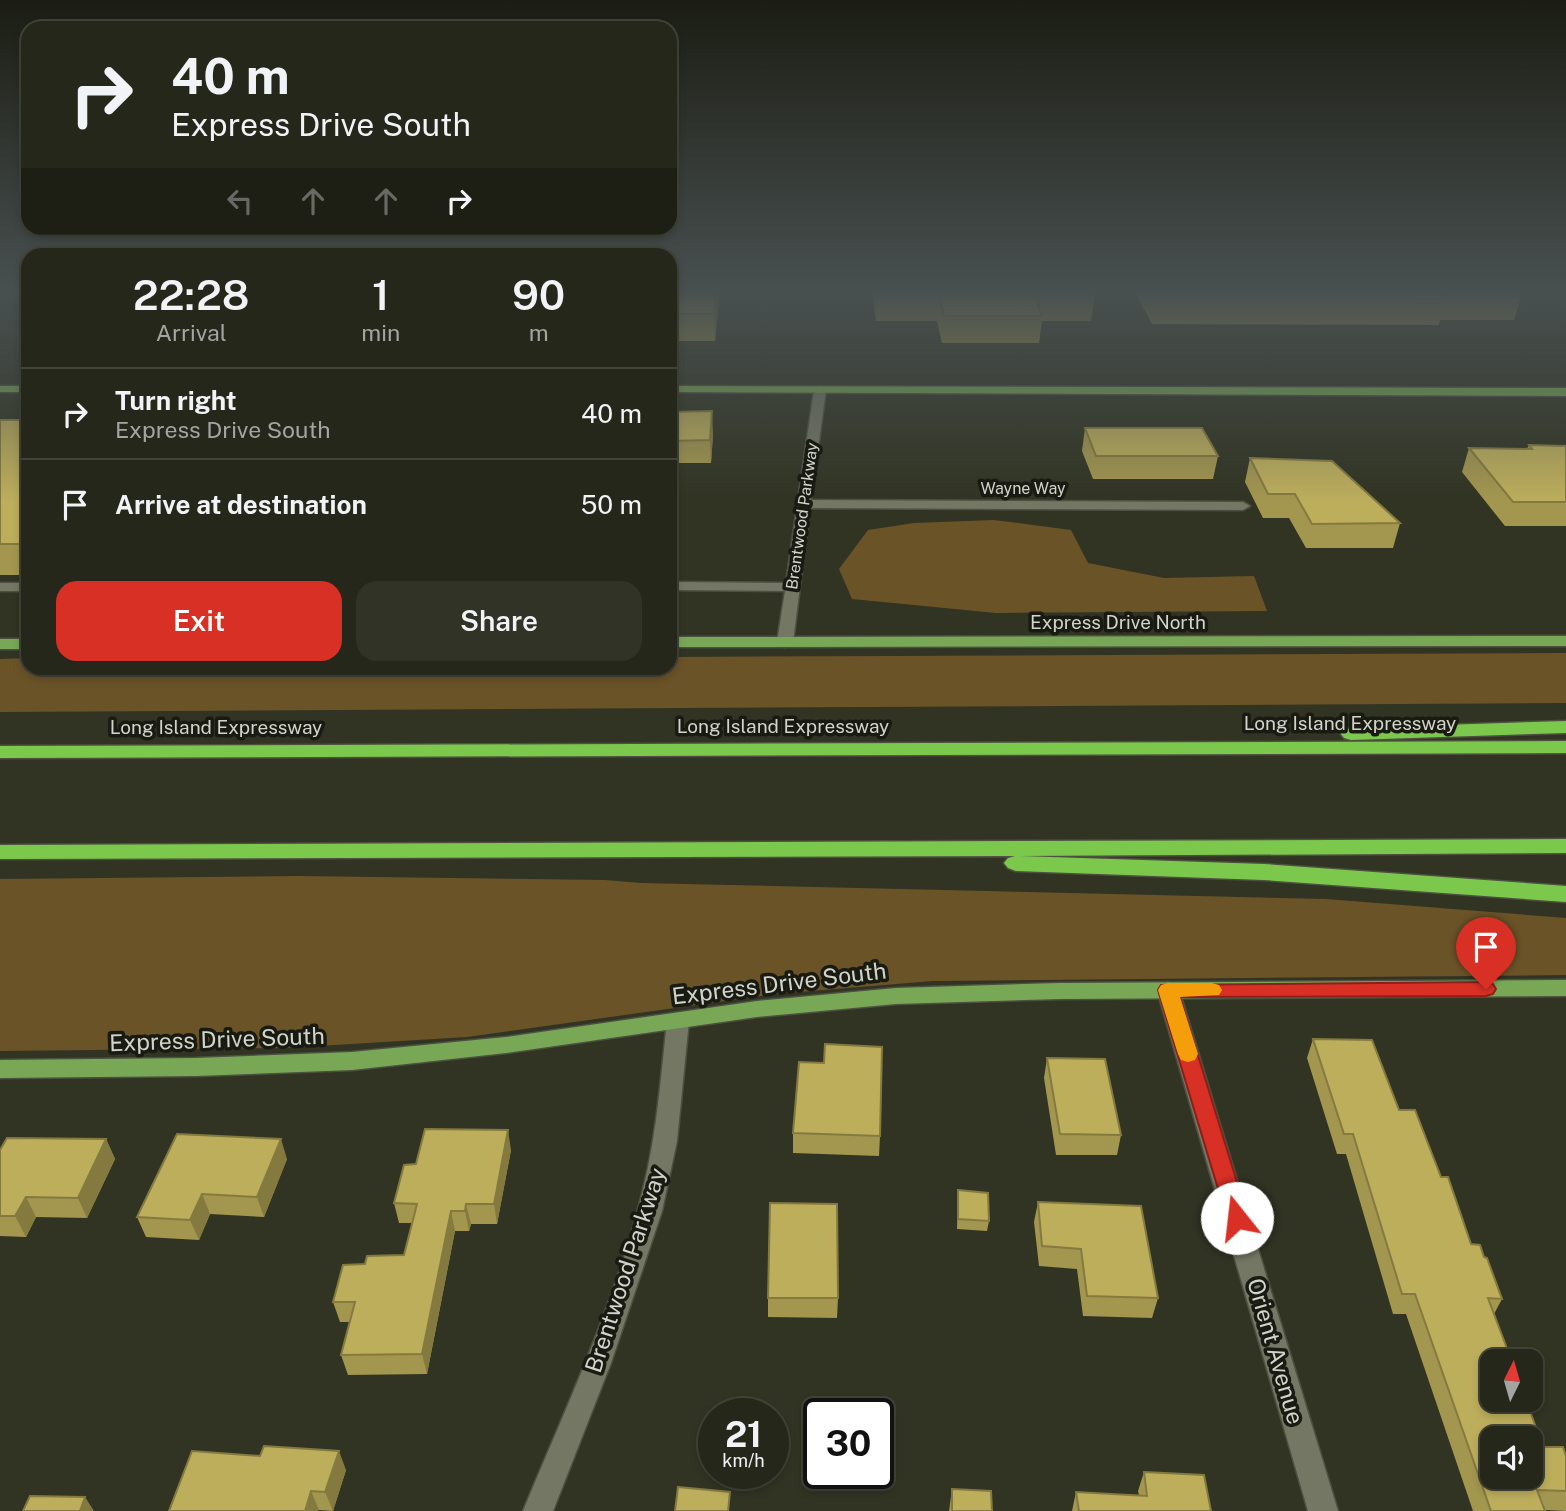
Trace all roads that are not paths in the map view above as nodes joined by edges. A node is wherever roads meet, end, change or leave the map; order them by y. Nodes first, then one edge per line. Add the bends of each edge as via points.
1 (0, 389) edge
2 (21, 389) edge
3 (677, 390) edge
4 (820, 390) junction
5 (1566, 392) edge
6 (803, 504) junction
7 (1243, 506) dead end
8 (677, 586) edge
9 (0, 587) edge
10 (21, 587) edge
11 (792, 587) junction
12 (1566, 641) edge
13 (677, 642) edge
14 (785, 642) junction
15 (21, 643) edge
16 (0, 644) edge
17 (1566, 727) edge
18 (1566, 747) edge
19 (835, 751) junction
20 (0, 752) edge
21 (1566, 846) edge
22 (489, 851) junction
23 (0, 852) edge
24 (1566, 894) edge
25 (1566, 988) edge
26 (1168, 990) junction
27 (678, 1021) junction
28 (0, 1069) edge
29 (538, 1511) edge
30 (1323, 1511) edge

1 - 2 main road
3 - 4 main road
4 - 5 main road
4 - 6 street, Brentwood Parkway
6 - 7 street, Wayne Way
6 - 11 street, Brentwood Parkway
8 - 11 street
9 - 10 street
11 - 14 street, Brentwood Parkway
12 - 14 main road, Express Drive North
13 - 14 main road, Express Drive North
15 - 16 main road
17 - 19 highway
18 - 19 highway, Long Island Expressway
19 - 20 highway, Long Island Expressway
21 - 22 highway
22 - 23 highway
22 - 24 highway via 1163,866
25 - 26 main road, Express Drive South
26 - 27 main road, Express Drive South via 896,996
26 - 30 street, Orient Avenue
27 - 28 main road, Express Drive South via 352,1061
27 - 29 street, Brentwood Parkway via 669,1119 650,1210 578,1414

